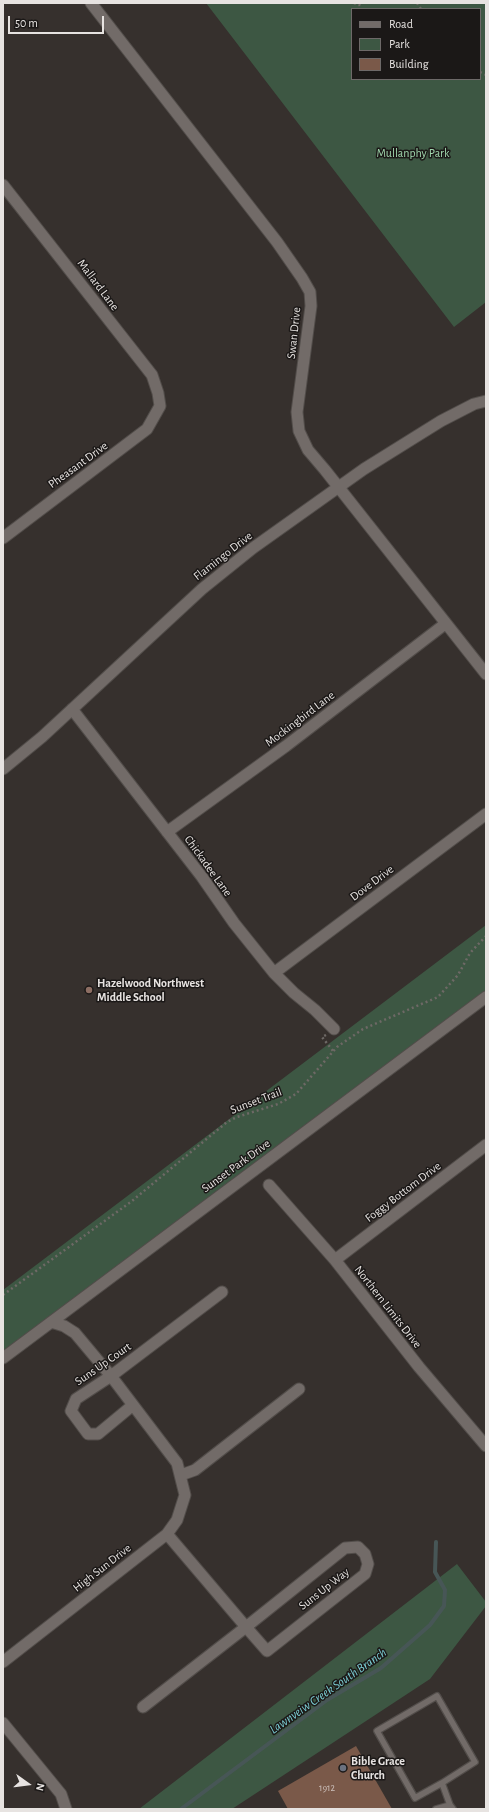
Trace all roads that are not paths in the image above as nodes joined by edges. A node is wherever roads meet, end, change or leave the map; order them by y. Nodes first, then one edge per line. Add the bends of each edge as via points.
1 (91, 3) edge
2 (3, 185) edge
3 (486, 401) edge
4 (160, 406) joint
5 (338, 488) junction
6 (3, 538) edge
7 (445, 624) junction
8 (486, 674) edge
9 (72, 709) junction
10 (3, 769) edge
11 (486, 814) edge
12 (167, 832) junction
13 (274, 972) junction
14 (486, 997) edge
15 (334, 1029) dead end
16 (486, 1145) edge
17 (269, 1185) dead end
18 (335, 1260) junction
19 (222, 1292) dead end
20 (51, 1322) junction
21 (3, 1358) edge
22 (111, 1376) junction
23 (299, 1389) dead end
24 (133, 1405) junction
25 (486, 1446) edge
26 (180, 1475) junction
27 (167, 1534) junction
28 (246, 1626) junction
29 (3, 1662) edge
30 (143, 1707) dead end
31 (3, 1723) edge
32 (442, 1783) junction
33 (451, 1807) edge
34 (66, 1809) edge
35 (436, 1809) edge

1 - 5 street, Swan Drive via 277,242 310,292 309,330 297,412 299,431 308,450
2 - 4 street, Mallard Lane via 152,375
3 - 5 street, Flamingo Drive via 474,404 441,421
4 - 6 street, Pheasant Drive via 147,429
5 - 7 street, Swan Drive
5 - 9 street, Flamingo Drive via 253,548 202,589
7 - 8 street, Swan Drive
7 - 12 street, Mockingbird Lane via 286,746
9 - 10 street, Flamingo Drive
9 - 12 street, Chickadee Lane
11 - 13 street, Dove Drive
12 - 13 street, Chickadee Lane via 234,923
13 - 15 street, Chickadee Lane
14 - 20 street, Sunset Park Drive
16 - 18 street, Foggy Bottom Drive
17 - 18 street, Northern Limits Drive
18 - 25 street, Northern Limits Drive via 419,1367
19 - 22 street, Suns Up Court
20 - 21 street, Sunset Park Drive
20 - 22 street, High Sun Drive via 75,1333
22 - 24 street, High Sun Drive
22 - 24 street, Suns Up Court via 76,1399 71,1411 88,1434 98,1434
23 - 26 street via 195,1470
24 - 26 street, High Sun Drive via 177,1463
26 - 27 street, High Sun Drive via 185,1495 177,1520
27 - 28 street, Suns Up Way
27 - 29 street, High Sun Drive
28 - 28 street, Suns Up Way via 267,1651 365,1574 368,1564 365,1554 358,1547 345,1548
28 - 30 street, Suns Up Way
31 - 34 street via 61,1794
32 - 32 lane via 475,1762 437,1696 377,1731 415,1798
32 - 33 lane
33 - 35 lane

